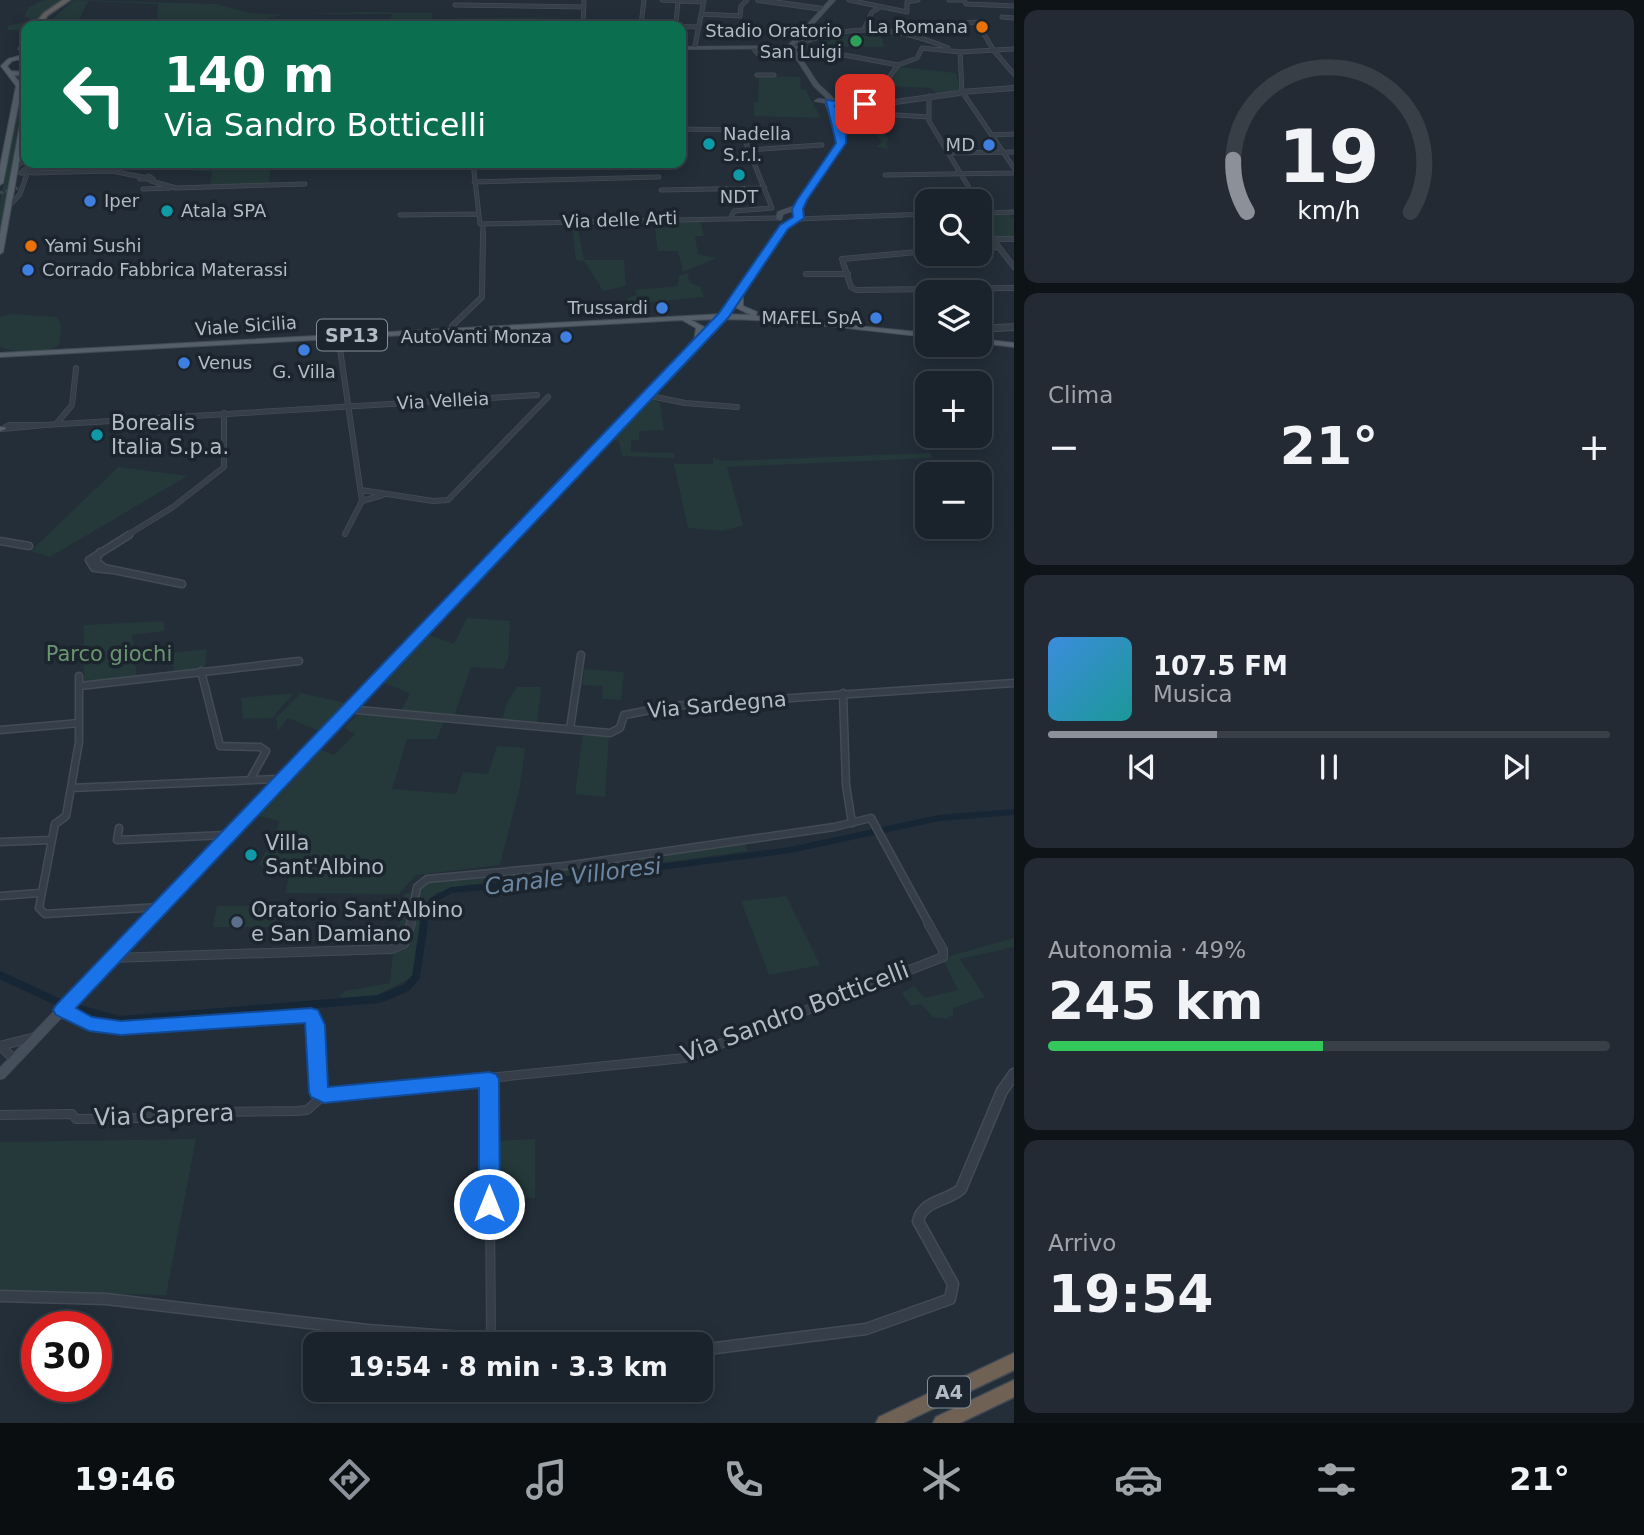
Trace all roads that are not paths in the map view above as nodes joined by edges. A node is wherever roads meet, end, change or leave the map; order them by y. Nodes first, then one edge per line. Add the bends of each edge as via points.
1 (69, 0) edge
2 (521, 0) edge
3 (584, 0) edge
4 (644, 0) edge
5 (662, 0) edge
6 (747, 0) edge
7 (758, 0) edge
8 (834, 0) edge
9 (849, 0) edge
10 (918, 0) edge
11 (949, 0) edge
12 (1006, 0) edge
13 (678, 1) edge
14 (704, 1) edge
15 (965, 2) edge
16 (454, 5) dead end
17 (520, 6) junction
18 (1008, 6) junction
19 (1014, 6) edge
20 (584, 7) junction
21 (880, 7) junction
22 (823, 10) junction
23 (701, 14) junction
24 (1002, 17) dead end
25 (1014, 18) edge
26 (44, 21) edge
27 (583, 21) edge
28 (641, 21) edge
29 (676, 21) edge
30 (686, 27) edge
31 (699, 27) junction
32 (865, 27) junction
33 (922, 38) junction
34 (698, 46) junction
35 (686, 47) edge
36 (793, 47) junction
37 (21, 48) edge
38 (1014, 49) edge
39 (952, 51) junction
40 (993, 51) junction
41 (960, 52) junction
42 (21, 56) edge
43 (16, 57) junction
44 (898, 65) junction
45 (1012, 67) edge
46 (2, 71) edge
47 (21, 73) edge
48 (1014, 74) edge
49 (757, 75) dead end
50 (774, 75) dead end
51 (816, 85) junction
52 (1013, 89) edge
53 (962, 92) junction
54 (929, 96) junction
55 (818, 100) junction
56 (830, 101) junction
57 (868, 105) junction
58 (896, 115) dead end
59 (929, 117) junction
60 (837, 124) junction
61 (686, 130) edge
62 (21, 132) edge
63 (1014, 134) edge
64 (991, 135) junction
65 (20, 136) joint
66 (790, 147) junction
67 (748, 150) junction
68 (1014, 152) edge
69 (948, 153) junction
70 (1003, 153) junction
71 (21, 163) edge
72 (24, 168) edge
73 (473, 168) edge
74 (15, 169) junction
75 (1014, 171) edge
76 (29, 172) junction
77 (960, 173) junction
78 (885, 175) dead end
79 (659, 177) dead end
80 (143, 179) junction
81 (474, 182) junction
82 (0, 183) edge
83 (158, 183) junction
84 (305, 184) dead end
85 (18, 188) tunnel mouth
86 (176, 188) junction
87 (765, 188) junction
88 (151, 189) junction
89 (970, 189) edge
90 (661, 190) dead end
91 (802, 200) junction
92 (8, 207) junction
93 (1014, 212) edge
94 (992, 213) edge
95 (477, 214) junction
96 (915, 214) edge
97 (400, 215) dead end
98 (780, 216) junction
99 (731, 217) junction
100 (796, 218) junction
101 (482, 224) junction
102 (784, 227) junction
103 (992, 239) joint
104 (1014, 239) edge
105 (992, 247) edge
106 (998, 247) junction
107 (0, 252) edge
108 (915, 252) edge
109 (1014, 267) edge
110 (806, 274) dead end
111 (848, 274) junction
112 (1014, 288) edge
113 (992, 289) edge
114 (915, 291) edge
115 (740, 293) junction
116 (723, 316) junction
117 (765, 317) junction
118 (662, 318) junction
119 (674, 318) junction
120 (609, 319) junction
121 (523, 325) junction
122 (452, 326) dead end
123 (1014, 327) edge
124 (992, 328) edge
125 (915, 333) edge
126 (334, 336) junction
127 (344, 336) junction
128 (698, 342) junction
129 (992, 342) edge
130 (1014, 345) edge
131 (180, 346) junction
132 (341, 349) junction
133 (0, 357) edge
134 (76, 368) dead end
135 (537, 395) dead end
136 (645, 395) junction
137 (548, 397) dead end
138 (349, 406) junction
139 (737, 407) dead end
140 (224, 413) junction
141 (57, 423) junction
142 (1, 429) edge
143 (361, 489) junction
144 (383, 495) junction
145 (362, 502) junction
146 (345, 534) dead end
147 (0, 541) edge
148 (29, 546) dead end
149 (182, 584) dead end
150 (581, 655) dead end
151 (299, 661) dead end
152 (201, 671) junction
153 (79, 676) dead end
154 (1014, 682) edge
155 (80, 686) junction
156 (843, 693) junction
157 (347, 709) junction
158 (79, 723) junction
159 (570, 729) junction
160 (0, 730) edge
161 (279, 779) junction
162 (250, 780) junction
163 (71, 788) junction
164 (852, 823) junction
165 (119, 828) dead end
166 (227, 835) junction
167 (51, 840) junction
168 (0, 842) edge
169 (40, 893) junction
170 (0, 896) edge
171 (160, 907) junction
172 (112, 958) junction
173 (67, 1005) junction
174 (36, 1037) junction
175 (0, 1046) edge
176 (12, 1063) junction
177 (1014, 1074) edge
178 (0, 1075) edge
179 (489, 1079) junction
180 (324, 1095) junction
181 (0, 1115) edge
182 (0, 1296) edge
183 (405, 1332) edge
184 (491, 1332) edge
185 (713, 1348) edge
186 (1014, 1361) edge
187 (1014, 1388) edge
188 (885, 1423) edge
189 (942, 1423) edge

1 - 26 highway
2 - 17 street
3 - 20 street
4 - 28 street
5 - 13 street
6 - 23 street via 740,16
7 - 22 street
8 - 22 main road
9 - 21 street
10 - 21 street via 907,2 907,12
11 - 15 street
12 - 18 street
13 - 14 street
13 - 29 street
14 - 23 street
15 - 18 street
16 - 17 street
17 - 20 street
18 - 19 street
20 - 27 street
21 - 32 street
22 - 36 main road
23 - 31 street
24 - 25 street
30 - 31 street
31 - 34 street
32 - 33 street
32 - 36 street via 834,30
33 - 39 street
33 - 40 street via 930,26 977,22
34 - 35 main road
34 - 36 main road
34 - 36 main road
36 - 44 street
36 - 51 main road
37 - 43 main road
38 - 40 street
39 - 41 street
39 - 44 street via 922,48 917,58
40 - 41 street
40 - 45 street
41 - 53 street
42 - 43 main road
43 - 46 main road
44 - 57 street
45 - 48 street
46 - 47 main road
46 - 82 main road via 19,83
49 - 50 street
51 - 55 main road
51 - 56 main road
52 - 53 street
53 - 54 street
53 - 64 street
54 - 57 street
54 - 59 street
55 - 56 main road
55 - 60 main road
56 - 57 street
56 - 60 main road
58 - 59 street
59 - 69 street
60 - 91 main road via 841,143
61 - 67 street via 738,131
62 - 65 main road
63 - 64 street
64 - 70 street
65 - 74 main road
66 - 66 street via 803,148 822,145 816,143
66 - 67 street
67 - 87 street
68 - 70 street
69 - 70 street
69 - 77 street
70 - 75 street
71 - 74 street
72 - 76 street
73 - 81 street
74 - 92 main road
75 - 77 street
76 - 80 street via 112,171
76 - 85 street
76 - 92 street via 20,194
77 - 78 street
77 - 89 street
79 - 81 street
80 - 83 street
80 - 88 street via 143,191
81 - 95 street
83 - 86 street
83 - 88 street
84 - 86 street
86 - 88 street
87 - 90 street
87 - 99 street via 771,209 734,211
91 - 98 main road
91 - 100 main road
92 - 107 main road
93 - 94 street
95 - 97 street
95 - 101 street
96 - 100 street
98 - 99 street, Via delle Arti
98 - 100 main road
98 - 102 main road
99 - 101 street, Via delle Arti
100 - 102 main road
101 - 122 street via 482,297
102 - 115 main road
103 - 104 street
103 - 106 street
105 - 106 street
106 - 109 street
108 - 111 street via 843,258
110 - 111 street
111 - 114 street via 853,289
112 - 113 street
115 - 116 main road
115 - 117 main road via 741,309
116 - 117 main road, SP13
116 - 119 main road, Viale Sicilia / SP13
116 - 128 main road
117 - 125 main road, SP13
118 - 119 main road, Viale Sicilia / SP13
118 - 120 main road, Viale Sicilia / SP13
118 - 120 main road, Viale Sicilia / SP13
119 - 128 main road via 699,326
120 - 121 main road, Viale Sicilia / SP13
120 - 121 main road, Viale Sicilia / SP13
121 - 127 main road, Viale Sicilia / SP13
123 - 124 street
126 - 127 main road, Viale Sicilia / SP13
126 - 131 main road, Viale Sicilia / SP13
126 - 132 street
127 - 132 street
128 - 136 main road
129 - 130 main road
131 - 133 main road, Viale Sicilia
131 - 133 main road, Viale Sicilia
132 - 138 street
134 - 141 street via 72,405
135 - 138 street, Via Velleia
136 - 139 street
136 - 157 main road
137 - 144 street via 451,498 433,501
138 - 140 street, Via Velleia
138 - 143 street
140 - 141 street, Via Velleia
140 - 149 street via 224,467 173,507 91,556 89,563 94,568
141 - 142 street, Via Velleia
143 - 144 street
143 - 145 street
144 - 145 street
145 - 146 street
147 - 148 street
150 - 159 street
151 - 152 street
152 - 155 street
152 - 162 street via 220,746 266,751
153 - 155 street
154 - 156 street, Via Sardegna
155 - 158 street
156 - 159 street, Via Sardegna via 665,707 624,715 615,731
156 - 164 street
157 - 159 street, Via Sardegna
157 - 161 main road
158 - 160 street
158 - 163 street
161 - 162 street
161 - 166 main road
162 - 163 street
163 - 167 street via 65,819 55,824
164 - 172 street via 565,866 427,879 417,887 408,937 392,949
164 - 179 street, Via Sandro Botticelli via 871,818 943,957 684,1058
165 - 166 street via 117,840
166 - 171 main road
167 - 168 street
167 - 169 street
169 - 170 street
169 - 171 street via 39,908 45,914
171 - 172 main road
172 - 173 main road
173 - 174 main road
173 - 180 street via 89,1024 121,1028 311,1015 318,1092
174 - 175 street
174 - 176 main road
175 - 176 street
176 - 178 main road
177 - 185 street via 1002,1091 961,1189 919,1213 918,1221 947,1273 953,1294 950,1299 866,1329
179 - 180 street, Via Sandro Botticelli
179 - 184 street
180 - 181 street, Via Caprera via 307,1110 297,1111 143,1113 139,1118 76,1119 72,1114
182 - 183 street via 106,1299
186 - 188 highway, A4
187 - 189 highway, A4

